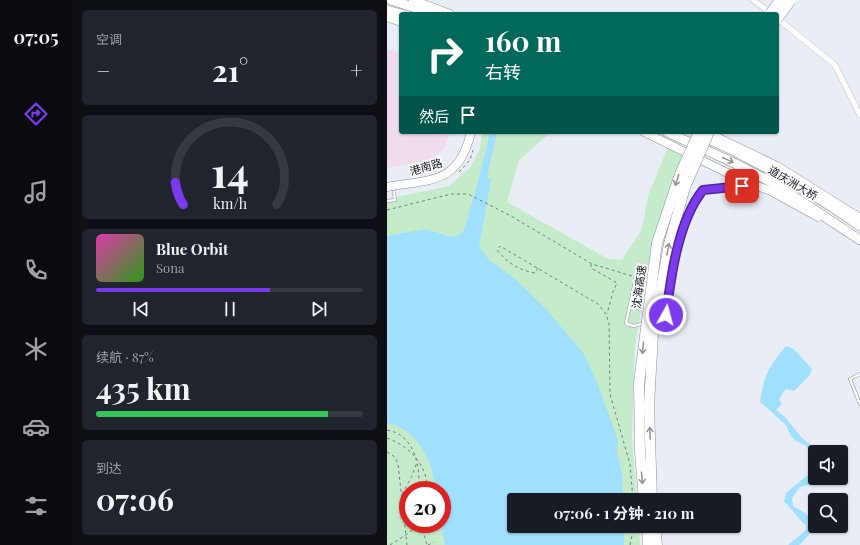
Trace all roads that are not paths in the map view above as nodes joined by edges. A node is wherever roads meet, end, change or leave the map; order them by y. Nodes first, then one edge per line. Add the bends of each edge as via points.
1 (391, 0) edge
2 (413, 0) edge
3 (753, 0) edge
4 (780, 0) edge
5 (791, 0) edge
6 (387, 10) edge
7 (428, 12) edge
8 (445, 12) edge
9 (768, 12) edge
10 (772, 12) edge
11 (399, 13) edge
12 (779, 15) edge
13 (387, 17) edge
14 (779, 20) edge
15 (399, 21) edge
16 (860, 115) edge
17 (465, 134) edge
18 (470, 134) edge
19 (648, 134) edge
20 (671, 134) edge
21 (698, 134) edge
22 (698, 134) edge
23 (708, 134) edge
24 (710, 134) edge
25 (387, 182) edge
26 (747, 182) junction
27 (391, 190) edge
28 (387, 201) edge
29 (860, 218) edge
30 (860, 226) edge
31 (860, 240) edge
32 (860, 244) edge
33 (636, 277) road end
34 (860, 374) edge
35 (860, 404) edge
36 (643, 493) edge
37 (652, 493) edge
38 (647, 533) edge
39 (656, 533) edge
40 (648, 545) edge
41 (657, 545) edge

1 - 7 highway
2 - 8 main road
3 - 9 street
4 - 10 highway, bridge
5 - 12 highway, bridge
6 - 11 highway
13 - 15 main road
14 - 16 street via 835,65
17 - 25 main road, 港南路 via 452,165 434,173
18 - 27 main road, 港南路 via 464,156 456,168 445,175
19 - 26 main road
20 -> 31 highway, 道庆洲大桥, bridge via 775,184
21 - 30 highway, 道庆洲大桥, bridge via 741,153
22 -> 36 highway, 沈海高速, bridge via 680,174 657,243 639,383
37 -> 23 highway, 沈海高速, bridge via 649,406 653,333 669,244 685,187
24 - 29 main road via 777,166
26 - 32 main road via 771,191 816,215
26 - 33 lane via 737,188 716,187 703,190 693,202 669,286 666,315 630,326 626,323
27 - 28 lane via 395,200
34 - 35 lane via 850,379
38 - 40 highway
39 - 41 highway

